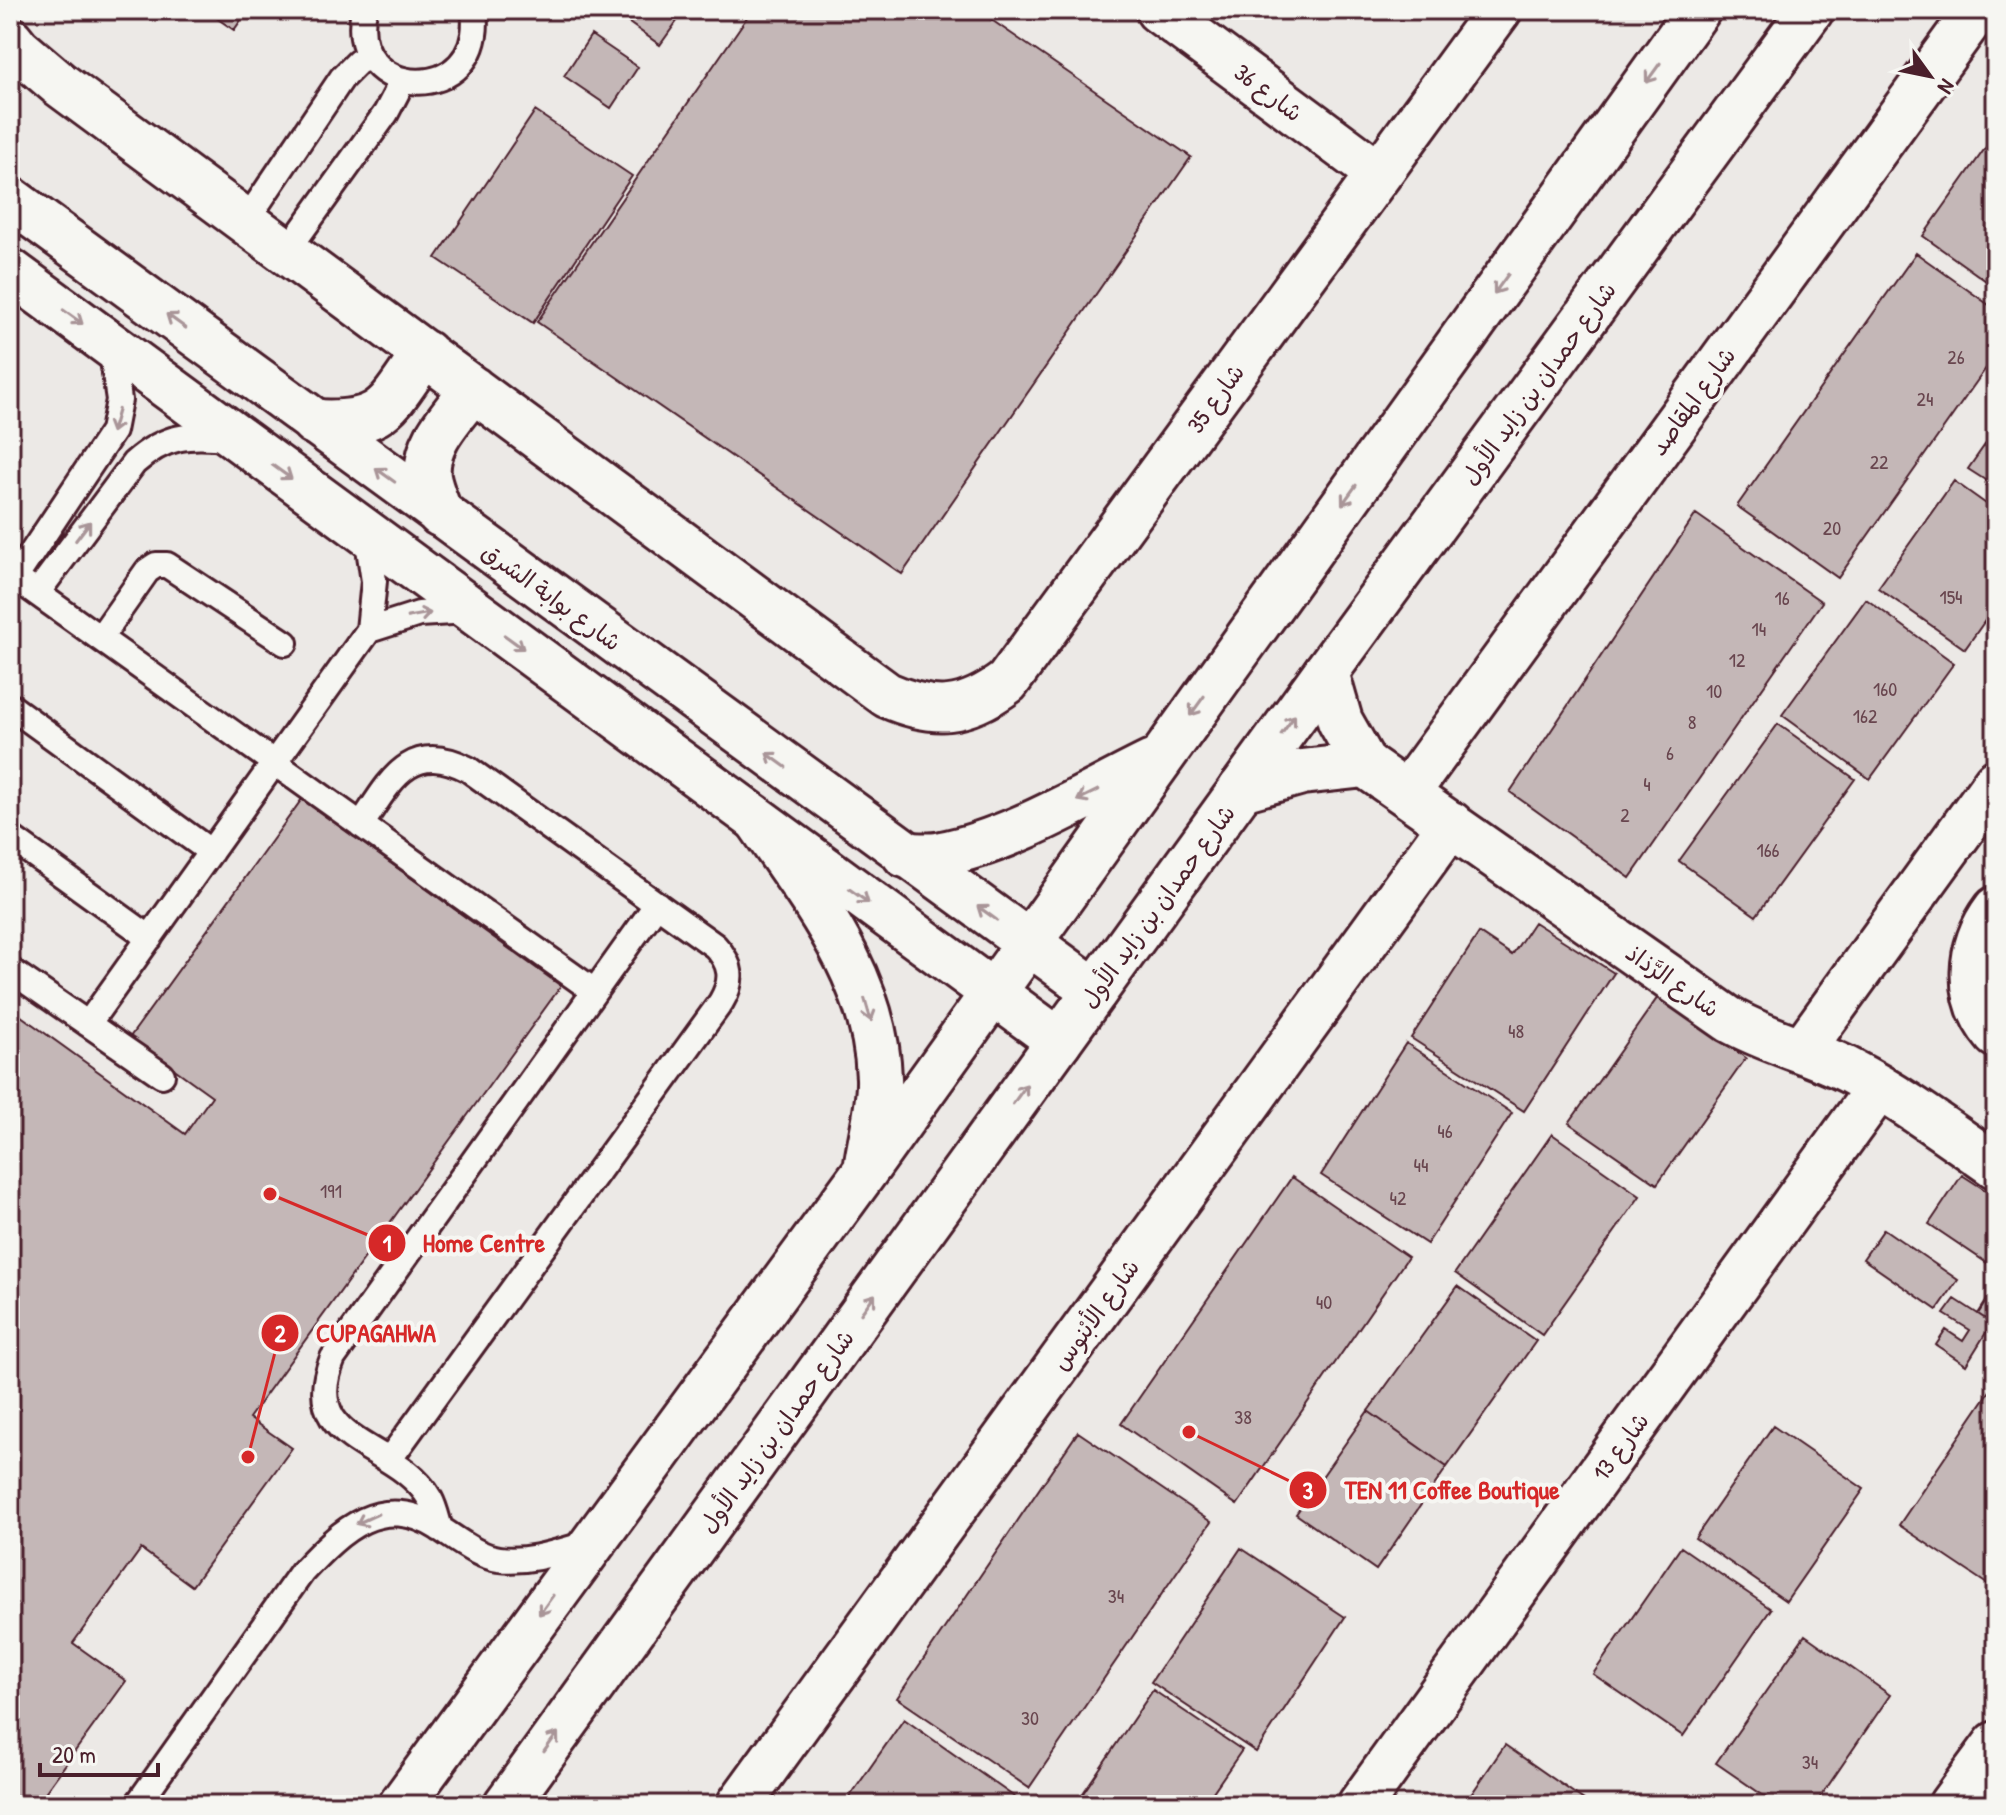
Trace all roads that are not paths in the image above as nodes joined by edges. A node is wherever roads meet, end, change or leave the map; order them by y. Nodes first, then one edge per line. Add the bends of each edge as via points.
1 (364, 10) edge
2 (474, 10) edge
3 (1158, 10) edge
4 (1499, 10) edge
5 (1698, 10) edge
6 (1811, 10) edge
7 (1977, 10) edge
8 (10, 39) edge
9 (370, 57) junction
10 (398, 79) junction
11 (1379, 174) junction
12 (10, 199) edge
13 (246, 221) junction
14 (287, 251) junction
15 (10, 271) edge
16 (110, 344) junction
17 (425, 353) junction
18 (473, 389) junction
19 (314, 422) junction
20 (236, 439) junction
21 (440, 514) junction
22 (366, 533) junction
23 (12, 576) edge
24 (37, 593) junction
25 (472, 611) junction
26 (369, 630) junction
27 (100, 638) junction
28 (285, 643) dead end
29 (1326, 672) junction
30 (10, 706) edge
31 (1158, 760) junction
32 (275, 763) junction
33 (1365, 765) junction
34 (1996, 782) edge
35 (1241, 789) junction
36 (1407, 793) junction
37 (759, 822) junction
38 (1451, 824) junction
39 (361, 825) junction
40 (10, 837) edge
41 (211, 852) junction
42 (905, 855) junction
43 (657, 904) junction
44 (1996, 909) edge
45 (150, 938) junction
46 (1028, 942) junction
47 (10, 970) edge
48 (594, 991) junction
49 (1095, 991) junction
50 (992, 992) junction
51 (88, 1024) junction
52 (1996, 1035) edge
53 (1059, 1041) junction
54 (1802, 1050) junction
55 (162, 1075) dead end
56 (1879, 1087) junction
57 (1996, 1166) edge
58 (866, 1170) junction
59 (389, 1460) junction
60 (440, 1529) junction
61 (592, 1542) junction
62 (1996, 1744) edge
63 (137, 1805) edge
64 (401, 1805) edge
65 (506, 1805) edge
66 (739, 1805) edge
67 (1360, 1805) edge
68 (1951, 1805) edge

1 - 9 lane via 363,41
2 - 10 lane via 473,46 450,73 434,81
3 - 11 street, شارع 36
4 - 11 street, شارع 35
5 -> 31 street
6 - 29 street, شارع حمدان بن زايد الأول
7 - 36 street, شارع المقاصد
8 - 13 street, شارع 35 via 58,83
9 - 10 lane
9 - 13 lane via 342,78
10 - 14 lane via 386,113
11 - 18 street, شارع 35 via 1007,682 964,706 938,710 887,695
19 -> 12 street, شارع بوابة الشرق
13 - 14 street, شارع 35
14 - 17 street, شارع 35
15 -> 16 street
16 - 20 street
16 -> 23 lane via 119,400 113,431
17 - 18 street, شارع 35
17 - 19 street via 377,415 351,422
18 - 21 street via 429,453 428,477
21 -> 19 street, شارع بوابة الشرق
20 -> 22 street
24 -> 20 lane via 147,452 191,435
42 -> 21 street, شارع بوابة الشرق
22 - 25 street
22 - 26 lane via 374,581
23 - 24 lane
24 - 27 lane
26 -> 25 lane via 419,614
25 -> 37 street
26 - 32 lane
27 - 28 lane via 147,571 167,565
27 - 32 lane
29 - 33 street, شارع الرَّذاذ via 1340,721
35 -> 29 street, شارع حمدان بن زايد الأول
30 - 41 lane
31 -> 42 street via 980,845 939,855
31 - 46 street
32 - 39 lane
32 - 41 lane
33 - 35 street via 1302,772
33 - 36 street, شارع الرَّذاذ
34 - 54 street
35 - 49 street, شارع حمدان بن زايد الأول
36 - 38 street, شارع الرَّذاذ
37 -> 50 street
37 -> 58 street via 832,927 862,990 876,1039 879,1082
38 - 54 street, شارع الرَّذاذ via 1730,1020
38 - 66 street, شارع الأبْنوس
39 - 43 lane via 407,766 437,758 453,761
39 - 48 lane
40 - 45 lane
41 - 45 lane
46 -> 42 street, شارع بوابة الشرق
43 - 48 lane
43 - 59 lane via 725,957 729,987
44 - 52 street via 1984,925 1973,971 1982,1013
45 - 51 lane
46 - 49 street, شارع بوابة الشرق
46 - 50 street
47 - 51 lane
48 - 59 lane via 333,1358 324,1379 328,1412 349,1436
49 - 53 street, شارع حمدان بن زايد الأول
50 - 53 street
50 - 58 street
51 - 55 lane
65 -> 53 street, شارع حمدان بن زايد الأول
54 - 56 street, شارع الرَّذاذ
56 - 57 street, شارع الرَّذاذ
56 - 67 street, شارع 13
58 - 61 street
59 - 60 lane via 430,1498
60 - 61 lane via 496,1559 520,1560
60 -> 63 lane via 402,1512 378,1514 327,1546 302,1572
61 -> 64 street
62 - 68 street

